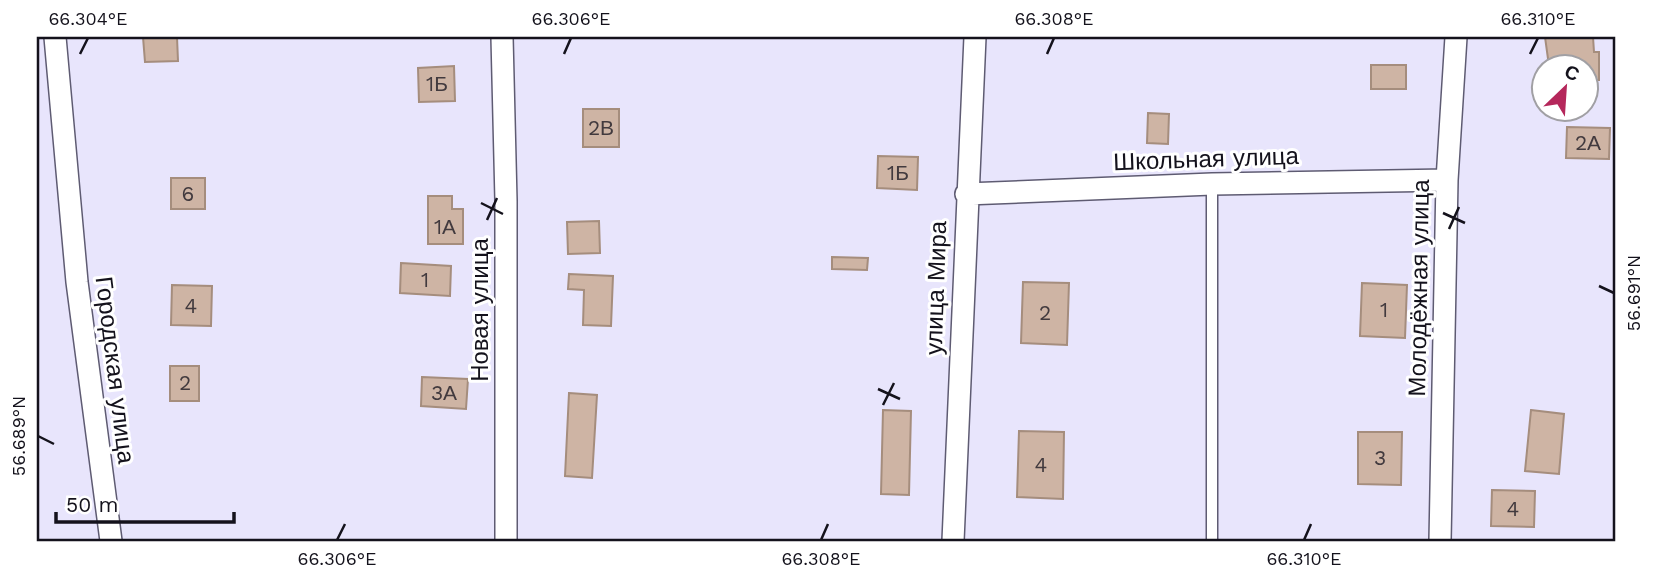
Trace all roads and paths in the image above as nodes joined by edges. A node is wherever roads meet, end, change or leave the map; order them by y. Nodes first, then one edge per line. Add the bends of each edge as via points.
1 (55, 37) edge
2 (502, 37) edge
3 (975, 37) edge
4 (1456, 37) edge
5 (1447, 180) junction
6 (1212, 184) junction
7 (966, 194) junction
8 (111, 541) edge
9 (506, 541) edge
10 (953, 541) edge
11 (1212, 541) edge
12 (1440, 541) edge

1 - 8 street, Городская улица via 77,282
2 - 9 street, Новая улица
3 - 7 street, улица Мира
4 - 5 street, Молодёжная улица
5 - 6 street, Школьная улица
5 - 12 street, Молодёжная улица
6 - 7 street, Школьная улица
6 - 11 lane
7 - 10 street, улица Мира

